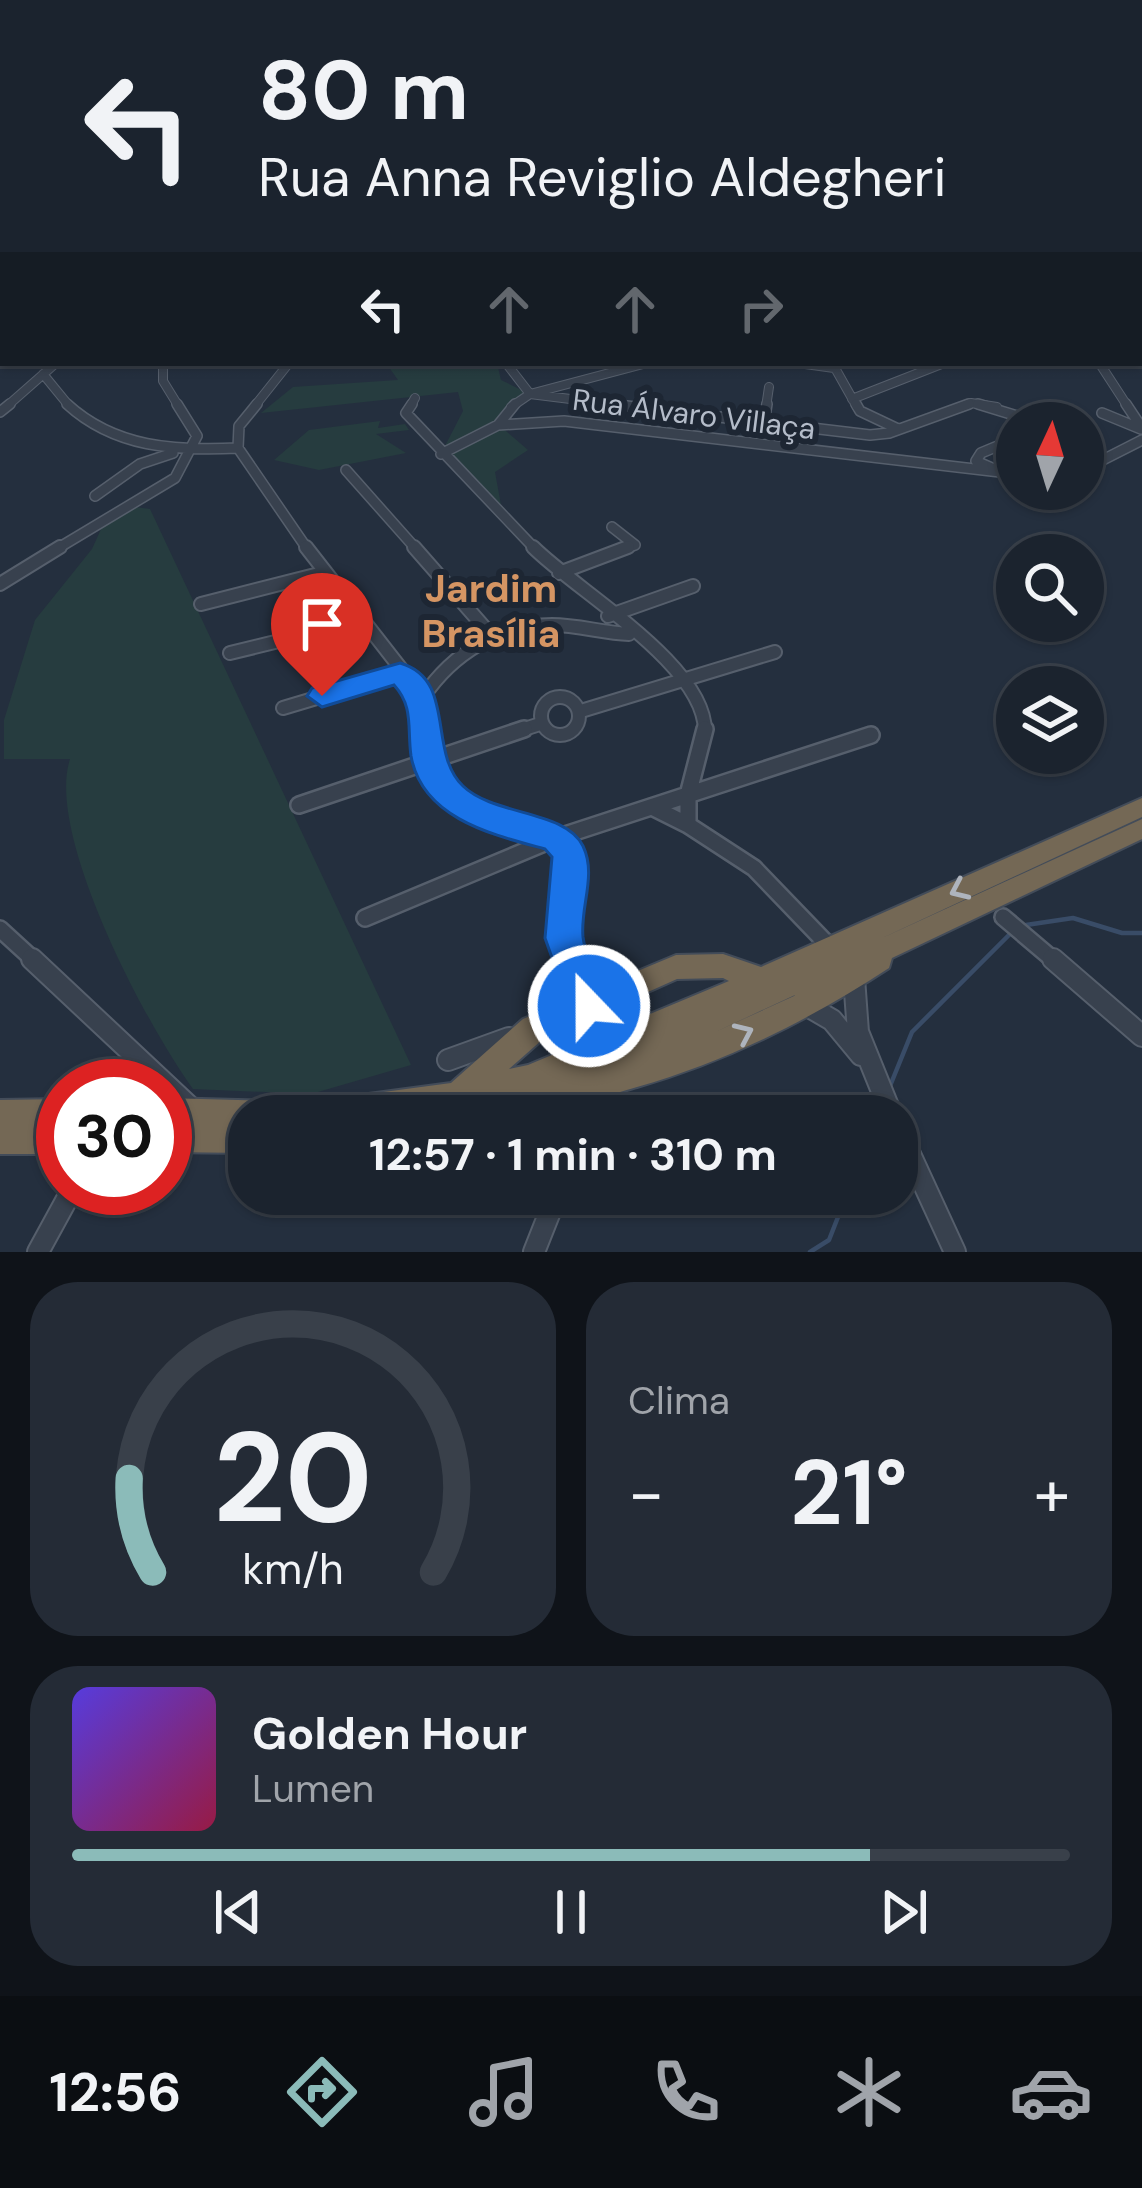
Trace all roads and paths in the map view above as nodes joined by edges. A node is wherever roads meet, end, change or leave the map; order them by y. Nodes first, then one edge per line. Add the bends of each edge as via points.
1 (52, 366) edge
2 (163, 366) edge
3 (288, 366) edge
4 (508, 366) edge
5 (636, 366) edge
6 (927, 366) edge
7 (1099, 366) edge
8 (837, 367) edge
9 (43, 374) junction
10 (769, 387) dead end
11 (530, 394) junction
12 (415, 398) dead end
13 (853, 399) junction
14 (996, 406) edge
15 (0, 412) edge
16 (1104, 414) edge
17 (764, 423) junction
18 (498, 425) junction
19 (898, 429) junction
20 (1142, 429) edge
21 (1142, 440) edge
22 (237, 444) junction
23 (996, 448) edge
24 (188, 452) junction
25 (441, 454) junction
26 (1104, 459) edge
27 (346, 470) dead end
28 (996, 470) edge
29 (996, 472) edge
30 (95, 496) dead end
31 (612, 527) dead end
32 (323, 573) junction
33 (560, 573) junction
34 (0, 584) edge
35 (693, 586) dead end
36 (201, 604) dead end
37 (608, 616) junction
38 (361, 621) junction
39 (629, 634) junction
40 (491, 635) junction
41 (775, 652) dead end
42 (230, 653) dead end
43 (400, 673) junction
44 (685, 678) junction
45 (423, 697) junction
46 (283, 708) dead end
47 (581, 710) junction
48 (540, 724) junction
49 (871, 735) dead end
50 (428, 761) junction
51 (692, 790) junction
52 (299, 805) dead end
53 (652, 807) junction
54 (1142, 807) edge
55 (688, 825) junction
56 (1142, 828) edge
57 (556, 838) junction
58 (365, 918) dead end
59 (1005, 919) dead end
60 (0, 929) edge
61 (908, 940) junction
62 (830, 947) junction
63 (854, 977) junction
64 (761, 980) junction
65 (803, 1004) junction
66 (589, 1006) junction
67 (533, 1029) junction
68 (1142, 1036) edge
69 (448, 1060) dead end
70 (869, 1066) junction
71 (459, 1095) edge
72 (464, 1095) edge
73 (576, 1095) edge
74 (578, 1095) edge
75 (882, 1095) edge
76 (192, 1113) edge
77 (197, 1113) junction
78 (36, 1114) edge
79 (228, 1114) edge
80 (0, 1115) edge
81 (192, 1137) edge
82 (228, 1138) edge
83 (0, 1139) edge
84 (36, 1139) edge
85 (918, 1172) edge
86 (58, 1215) edge
87 (549, 1215) edge
88 (38, 1252) edge
89 (534, 1252) edge
90 (955, 1252) edge

1 - 9 street
2 - 24 street via 164,381 195,428
3 - 22 street via 246,416
4 - 11 street, Rua Álvaro Villaça
5 - 11 street
6 - 13 street
7 - 20 street
8 - 13 street
9 - 15 street
9 - 24 street via 90,427
10 - 17 street
11 - 17 street, Rua Álvaro Villaça
11 - 18 street
12 - 25 street via 406,413
13 - 19 street via 860,411
14 - 19 street, Rua Álvaro Villaça via 971,403
16 - 20 street
17 - 19 street, Rua Álvaro Villaça via 870,435
18 - 25 street
18 - 29 street via 564,421
21 - 26 street
22 - 24 street
22 - 32 street
23 - 28 street via 976,458
24 - 30 street via 142,459
24 - 34 street via 168,483
25 - 33 street
27 - 40 street
31 - 33 street via 635,544
32 - 36 street
32 - 38 street
33 - 37 street
35 - 37 street
37 - 39 street
38 - 42 street
38 - 43 street
39 - 40 street via 551,625
39 - 44 street
40 - 45 street via 435,677
41 - 44 street
43 - 45 street
43 - 46 street
44 - 47 street
44 - 51 street via 706,717
45 - 50 street
47 - 48 street via 569,731
47 - 48 street via 552,701 539,710
48 - 50 street
49 - 51 street
50 - 52 street
50 - 57 street via 465,806
51 - 53 street
51 - 55 street via 683,807
53 - 55 street
53 - 57 street
54 -> 62 highway
55 - 62 street via 754,868
56 - 61 highway
57 - 58 street
57 - 66 street via 571,864 567,957
59 - 68 street
60 - 77 street
61 - 63 highway
61 - 73 highway via 786,986
62 - 64 highway
63 - 65 highway
63 - 70 street via 851,997
64 - 66 highway via 691,964
64 - 72 highway via 528,1078
65 - 70 street via 832,1020
74 -> 65 highway
66 - 67 highway
67 - 69 street
67 - 71 highway
70 - 75 street
76 - 77 highway
77 - 79 highway
78 - 80 highway
81 - 82 highway
83 - 84 highway
85 - 90 street
86 - 88 street
87 - 89 street

